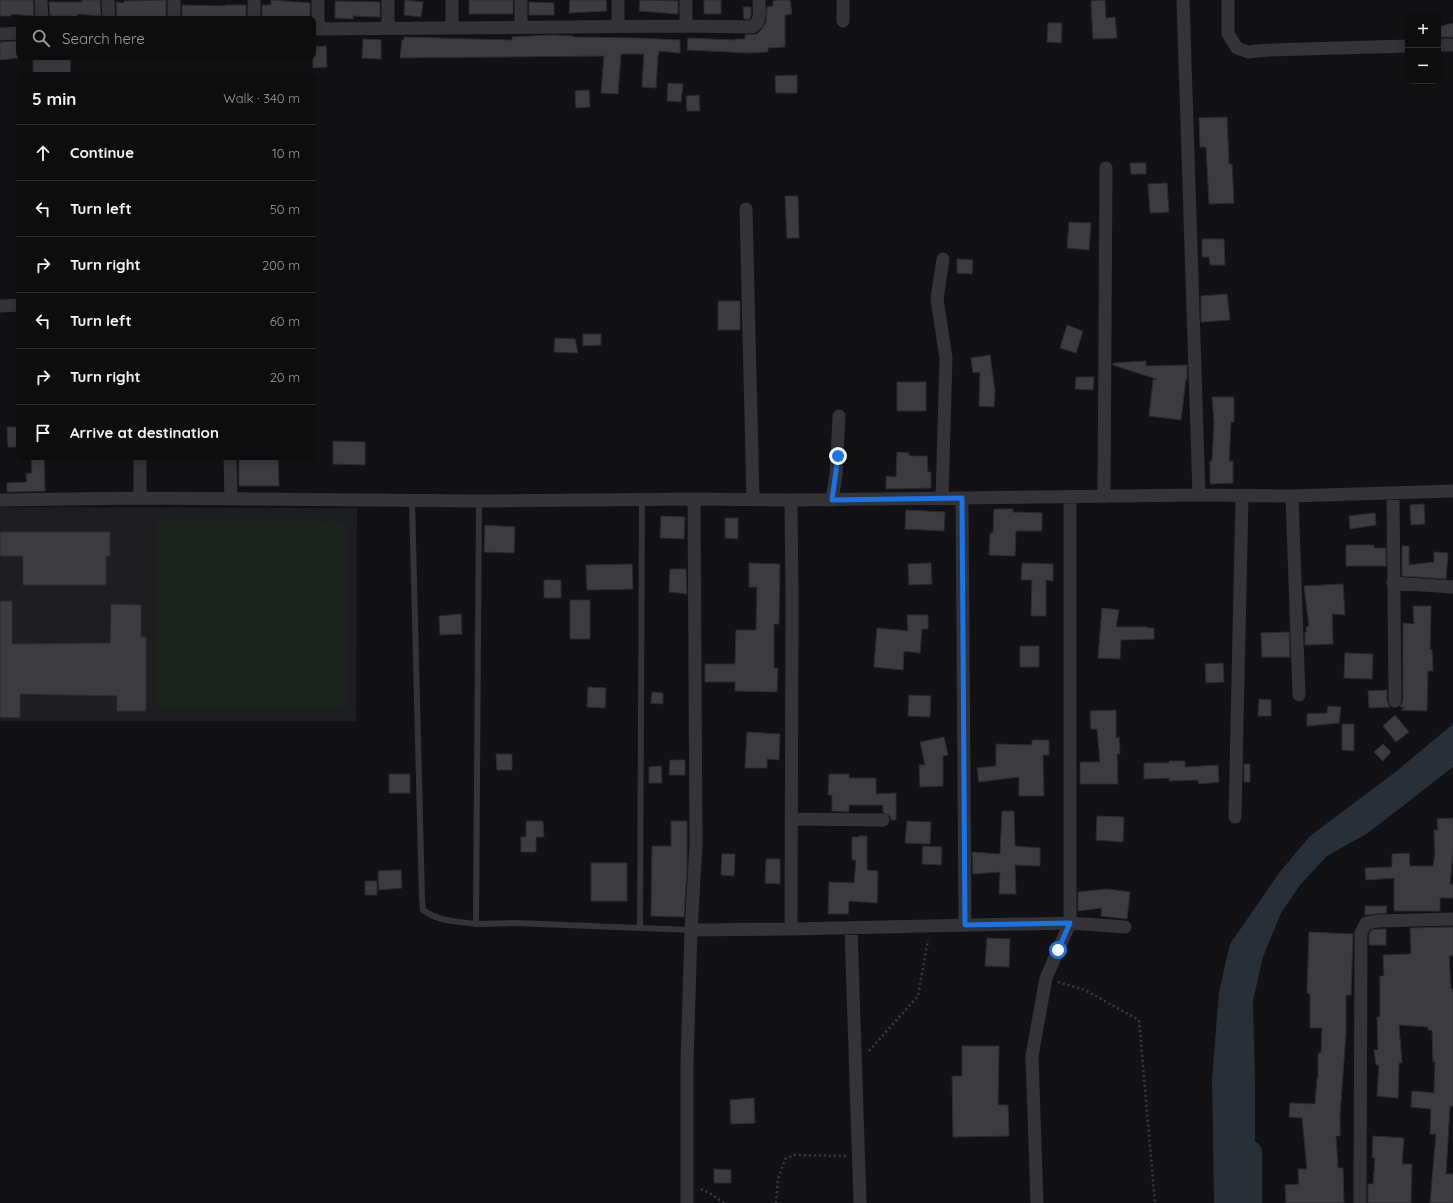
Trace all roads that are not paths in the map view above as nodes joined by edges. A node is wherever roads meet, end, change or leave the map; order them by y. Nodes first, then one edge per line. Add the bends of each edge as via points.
1 (41, 0) edge
2 (108, 0) edge
3 (174, 0) edge
4 (254, 0) edge
5 (318, 0) edge
6 (388, 0) edge
7 (452, 0) edge
8 (521, 0) edge
9 (618, 0) edge
10 (686, 0) edge
11 (759, 0) edge
12 (842, 0) edge
13 (1184, 0) edge
14 (1228, 0) edge
15 (42, 16) edge
16 (109, 16) edge
17 (174, 16) edge
18 (254, 16) edge
19 (843, 21) dead end
20 (618, 26) junction
21 (686, 26) junction
22 (521, 27) junction
23 (388, 28) junction
24 (452, 28) junction
25 (316, 29) edge
26 (16, 33) edge
27 (0, 34) edge
28 (1441, 45) edge
29 (1453, 45) edge
30 (1405, 46) edge
31 (1106, 168) dead end
32 (746, 209) dead end
33 (943, 259) dead end
34 (16, 305) edge
35 (0, 306) edge
36 (839, 416) dead end
37 (140, 460) edge
38 (230, 460) edge
39 (1453, 491) edge
40 (1393, 493) junction
41 (1199, 496) junction
42 (1242, 496) junction
43 (1292, 496) junction
44 (1070, 497) junction
45 (1104, 497) junction
46 (140, 498) junction
47 (230, 498) junction
48 (942, 498) junction
49 (962, 498) junction
50 (694, 499) junction
51 (0, 500) edge
52 (642, 500) junction
53 (753, 500) junction
54 (791, 500) junction
55 (832, 500) junction
56 (412, 501) junction
57 (479, 501) junction
58 (1393, 583) junction
59 (1453, 587) edge
60 (1299, 695) dead end
61 (1395, 701) dead end
62 (1235, 817) dead end
63 (791, 820) junction
64 (883, 820) dead end
65 (1453, 919) edge
66 (1070, 923) junction
67 (476, 924) junction
68 (965, 925) junction
69 (1125, 927) dead end
70 (640, 928) junction
71 (851, 928) junction
72 (791, 929) junction
73 (691, 930) junction
74 (687, 1203) edge
75 (860, 1203) edge
76 (1037, 1203) edge
77 (1360, 1203) edge

1 - 15 street
2 - 16 street
3 - 17 street
4 - 18 street
5 - 25 street
6 - 23 street
7 - 24 street
8 - 22 street
9 - 20 street
10 - 21 street
11 - 21 street via 758,23 752,27
12 - 19 street
13 - 41 street
14 - 30 street via 1228,34 1237,48 1248,52
20 - 21 street
20 - 22 street
22 - 24 street
23 - 24 street
23 - 25 street
26 - 27 street
28 - 29 street
31 - 45 street
32 - 53 street
33 - 48 street via 937,300 946,358
34 - 35 street
36 - 55 street
37 - 46 street
38 - 47 street
39 - 40 street
40 - 43 street
40 - 58 street
41 - 42 street
41 - 45 street
42 - 43 street
42 - 62 street
43 - 60 street
44 - 45 street
44 - 49 street
44 - 66 street
46 - 47 street
46 - 51 street
47 - 56 street
48 - 49 street
48 - 55 street
49 - 68 street
50 - 52 street
50 - 53 street
50 - 73 street via 696,846
52 - 57 street
52 - 70 lane
53 - 54 street
54 - 55 street
54 - 63 street
56 - 57 street
56 - 67 lane via 423,910 440,919
57 - 67 lane
58 - 59 street
58 - 61 street
63 - 64 street
63 - 72 street
65 - 77 street via 1366,922 1362,927
66 - 68 street
66 - 69 street
66 - 76 street via 1046,978 1032,1056
67 - 70 lane
68 - 71 street
70 - 73 lane
71 - 72 street
71 - 75 street
72 - 73 street
73 - 74 street via 687,1063

